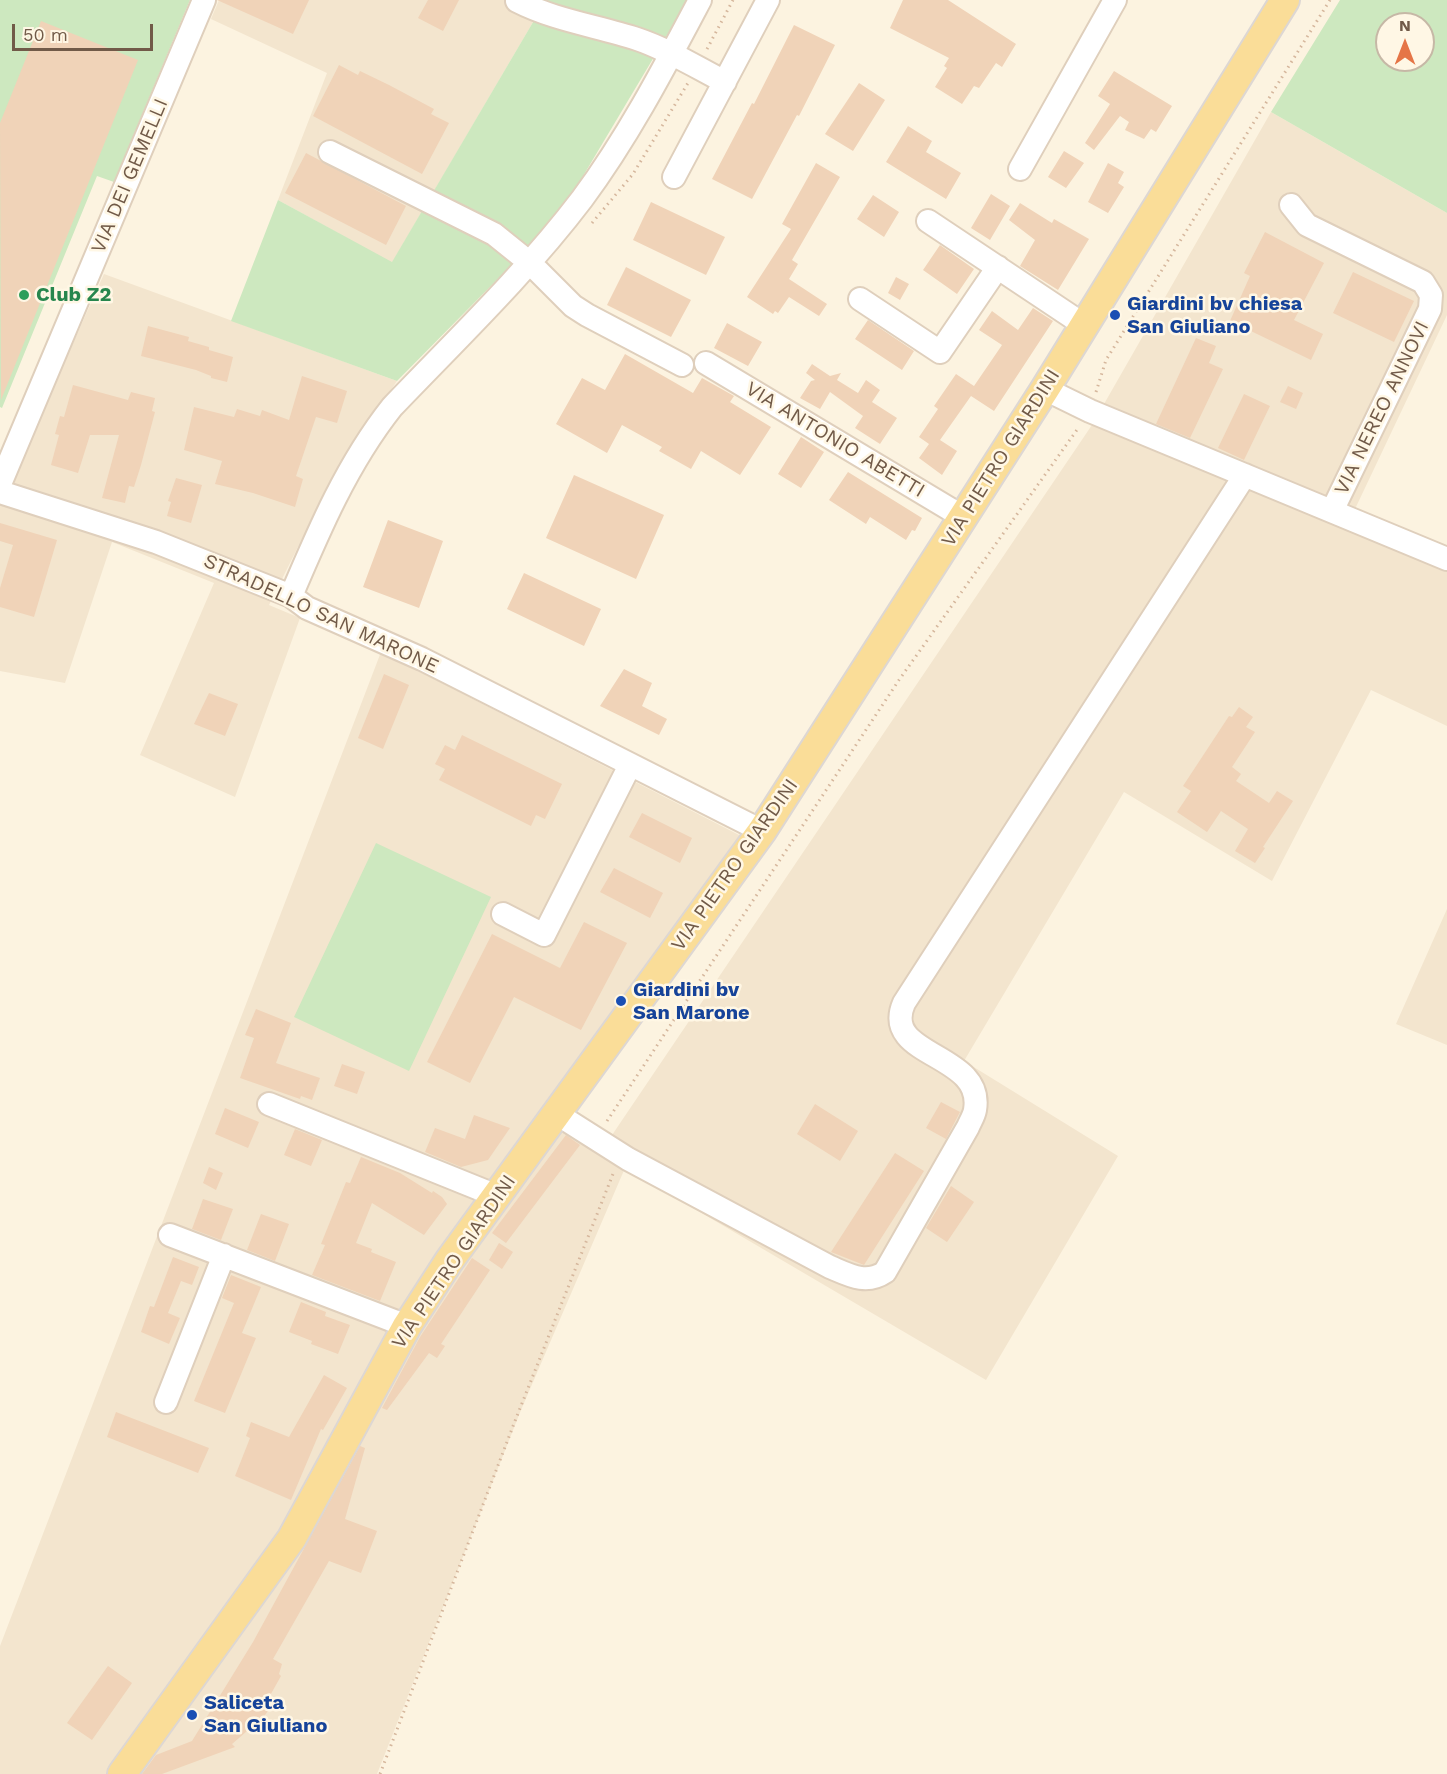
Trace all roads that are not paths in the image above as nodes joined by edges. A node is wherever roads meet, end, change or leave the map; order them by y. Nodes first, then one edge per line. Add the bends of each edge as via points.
1 (204, 0) edge
2 (700, 0) edge
3 (768, 0) edge
4 (1115, 0) edge
5 (517, 1) edge
6 (1283, 2) edge
7 (671, 54) junction
8 (724, 82) junction
9 (330, 152) dead end
10 (1020, 169) dead end
11 (674, 177) dead end
12 (1291, 205) dead end
13 (928, 221) dead end
14 (530, 263) junction
15 (998, 267) junction
16 (860, 298) dead end
17 (1084, 325) junction
18 (706, 363) dead end
19 (682, 365) dead end
20 (1046, 389) junction
21 (1245, 475) junction
22 (0, 484) edge
23 (0, 492) edge
24 (1332, 511) junction
25 (963, 517) junction
26 (1447, 559) edge
27 (291, 596) junction
28 (630, 765) junction
29 (762, 831) junction
30 (503, 914) dead end
31 (269, 1104) dead end
32 (557, 1114) junction
33 (497, 1196) junction
34 (170, 1234) dead end
35 (224, 1255) junction
36 (407, 1326) junction
37 (166, 1402) dead end
38 (122, 1774) edge

1 - 22 street, VIA DEI GEMELLI
2 - 7 street
3 - 8 street
4 - 10 street
5 - 7 street
6 - 17 main road, VIA PIETRO GIARDINI
7 - 8 street
7 - 14 street via 636,118 583,198
8 - 11 street
9 - 14 street via 494,234
12 - 24 street, VIA NEREO ANNOVI via 1307,225 1424,282 1431,294 1430,309
13 - 15 street
14 - 19 street via 586,315
14 - 27 street via 374,430 321,525
15 - 16 street via 940,352
15 - 17 street
17 - 20 main road, VIA PIETRO GIARDINI
18 - 25 street, VIA ANTONIO ABETTI
20 - 21 street
20 - 25 main road, VIA PIETRO GIARDINI
21 - 24 street
21 - 32 street via 899,1013 909,1038 970,1079 975,1111 885,1272 866,1280 830,1267 628,1159
23 - 27 street, STRADELLO SAN MARONE via 156,542
24 - 26 street
25 - 29 main road, VIA PIETRO GIARDINI
27 - 28 street, STRADELLO SAN MARONE via 307,608 422,659
28 - 29 street, STRADELLO SAN MARONE
28 - 30 street via 544,935
29 - 32 main road, VIA PIETRO GIARDINI
31 - 33 street
32 - 33 main road, VIA PIETRO GIARDINI
33 - 36 main road, VIA PIETRO GIARDINI
34 - 35 street
35 - 36 street
35 - 37 street
36 - 38 main road, VIA PIETRO GIARDINI via 292,1538

